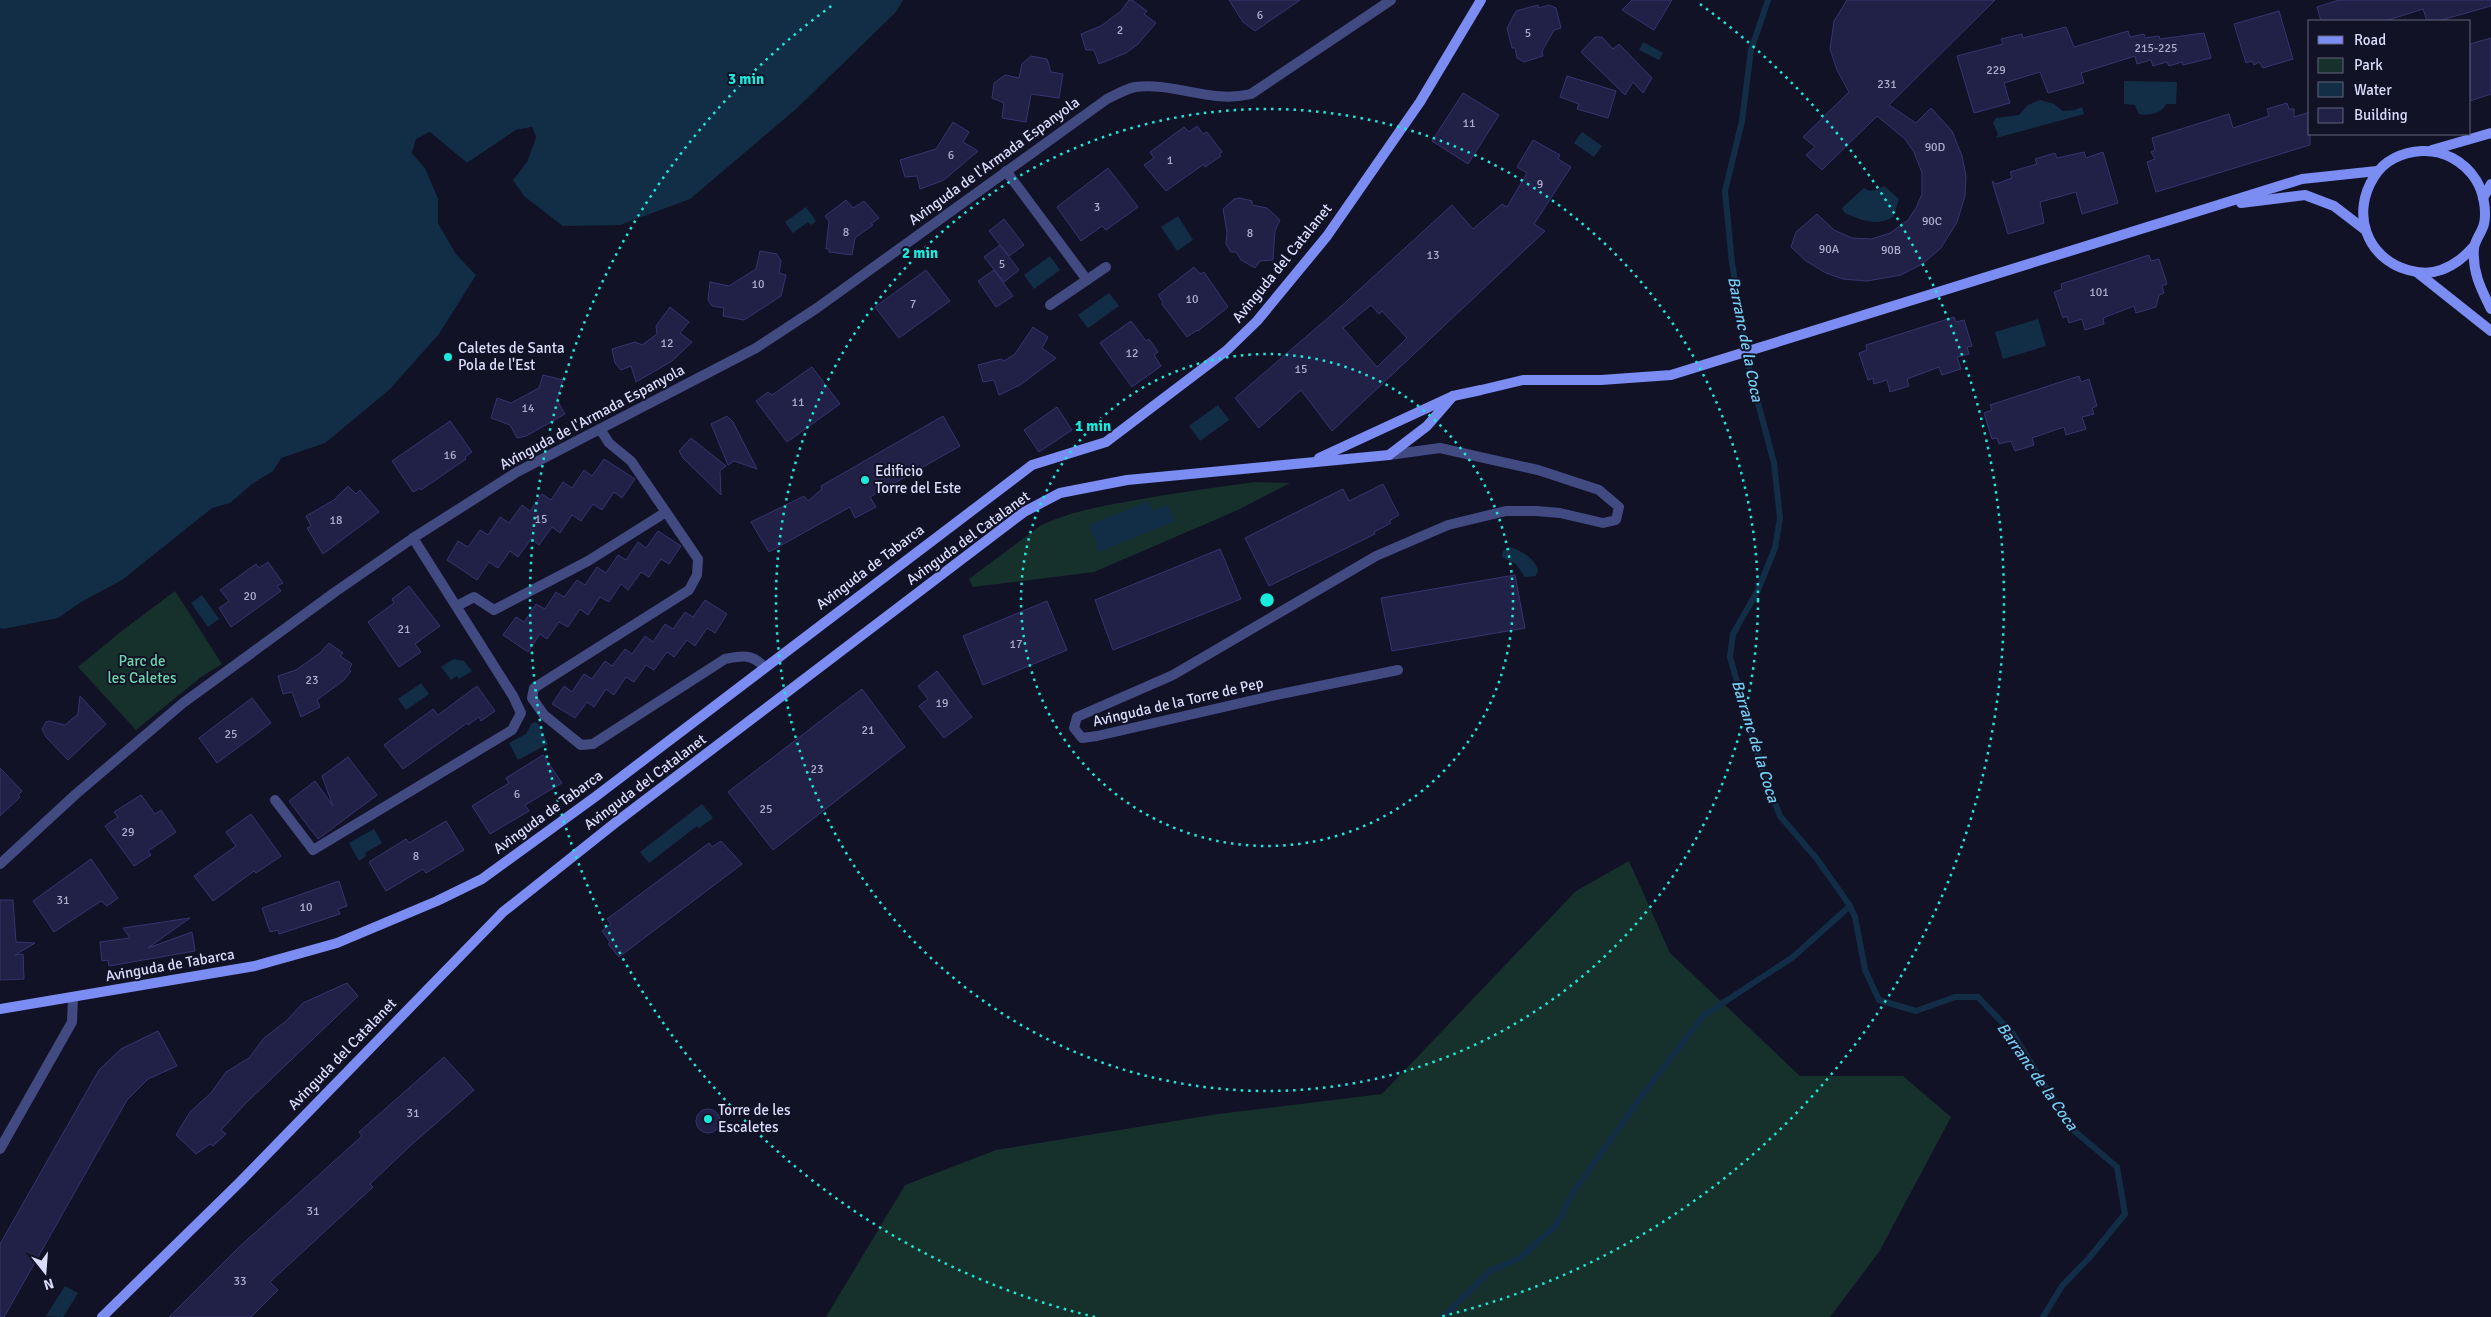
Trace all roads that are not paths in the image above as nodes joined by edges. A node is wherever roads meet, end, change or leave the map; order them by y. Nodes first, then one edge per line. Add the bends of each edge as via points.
1 (1391, 0) edge
2 (1481, 0) edge
3 (2491, 134) edge
4 (2430, 151) junction
5 (1006, 171) junction
6 (2377, 171) junction
7 (2491, 184) edge
8 (2484, 198) junction
9 (2215, 207) junction
10 (2364, 229) junction
11 (2474, 246) junction
12 (1106, 267) dead end
13 (2418, 273) junction
14 (1087, 280) junction
15 (1050, 305) dead end
16 (2491, 309) edge
17 (2491, 331) edge
18 (1453, 396) junction
19 (600, 429) junction
20 (1389, 455) junction
21 (1313, 461) junction
22 (1032, 464) joint
23 (666, 512) junction
24 (413, 538) junction
25 (457, 606) junction
26 (764, 667) junction
27 (1398, 670) dead end
28 (275, 800) dead end
29 (0, 864) edge
30 (73, 997) junction
31 (0, 1008) edge
32 (0, 1149) edge
33 (102, 1317) edge

1 - 5 street, Avinguda de l'Armada Espanyola via 1251,94 1204,96 1169,88 1134,87 1106,99
2 - 22 main road, Avinguda del Catalanet via 1412,114 1327,236 1258,321 1226,351 1106,442
3 - 4 main road
4 - 6 main road via 2410,152 2392,159
4 - 8 main road via 2448,155 2464,166 2476,180
5 - 14 street
5 - 19 street, Avinguda de l'Armada Espanyola via 817,308 756,348
6 - 9 main road via 2302,179
6 - 10 main road via 2366,188 2362,209
7 - 8 main road
8 - 11 main road via 2484,223
9 - 10 main road via 2305,195 2334,206
9 - 18 main road, Avinguda del Catalanet via 1672,375 1601,380 1522,380
10 - 13 main road via 2376,251 2394,266
11 - 13 main road via 2459,262 2440,271
11 - 16 main road via 2478,283
12 - 14 street
13 - 17 main road
14 - 15 street
18 - 20 main road via 1427,426
18 - 21 main road, Avinguda del Catalanet
19 - 23 street via 609,443 631,461
19 - 24 street, Avinguda de l'Armada Espanyola via 517,472
20 - 21 main road, Avinguda del Catalanet
20 - 27 street, Avinguda de la Torre de Pep via 1440,448 1538,470 1599,490 1619,507 1616,520 1603,523 1560,513 1506,511 1448,525 1376,556 1173,676 1077,717 1074,728 1082,738 1098,736
21 - 33 main road, Avinguda del Catalanet via 1084,487 1060,493 1024,512 503,912 240,1182
22 - 26 main road, Avinguda de Tabarca
23 - 25 street via 588,561 494,610 474,597
23 - 26 street via 698,559 697,575 689,590 534,688 532,698 544,715 581,745 593,744 725,659 745,655 757,659
24 - 25 street
24 - 29 street, Avinguda de l'Armada Espanyola via 183,702
25 - 28 street via 513,696 520,713 512,730 313,850
26 - 30 main road, Avinguda de Tabarca via 596,797 482,879 437,902 337,943 255,966
30 - 31 main road, Avinguda de Tabarca
30 - 32 street via 72,1022

